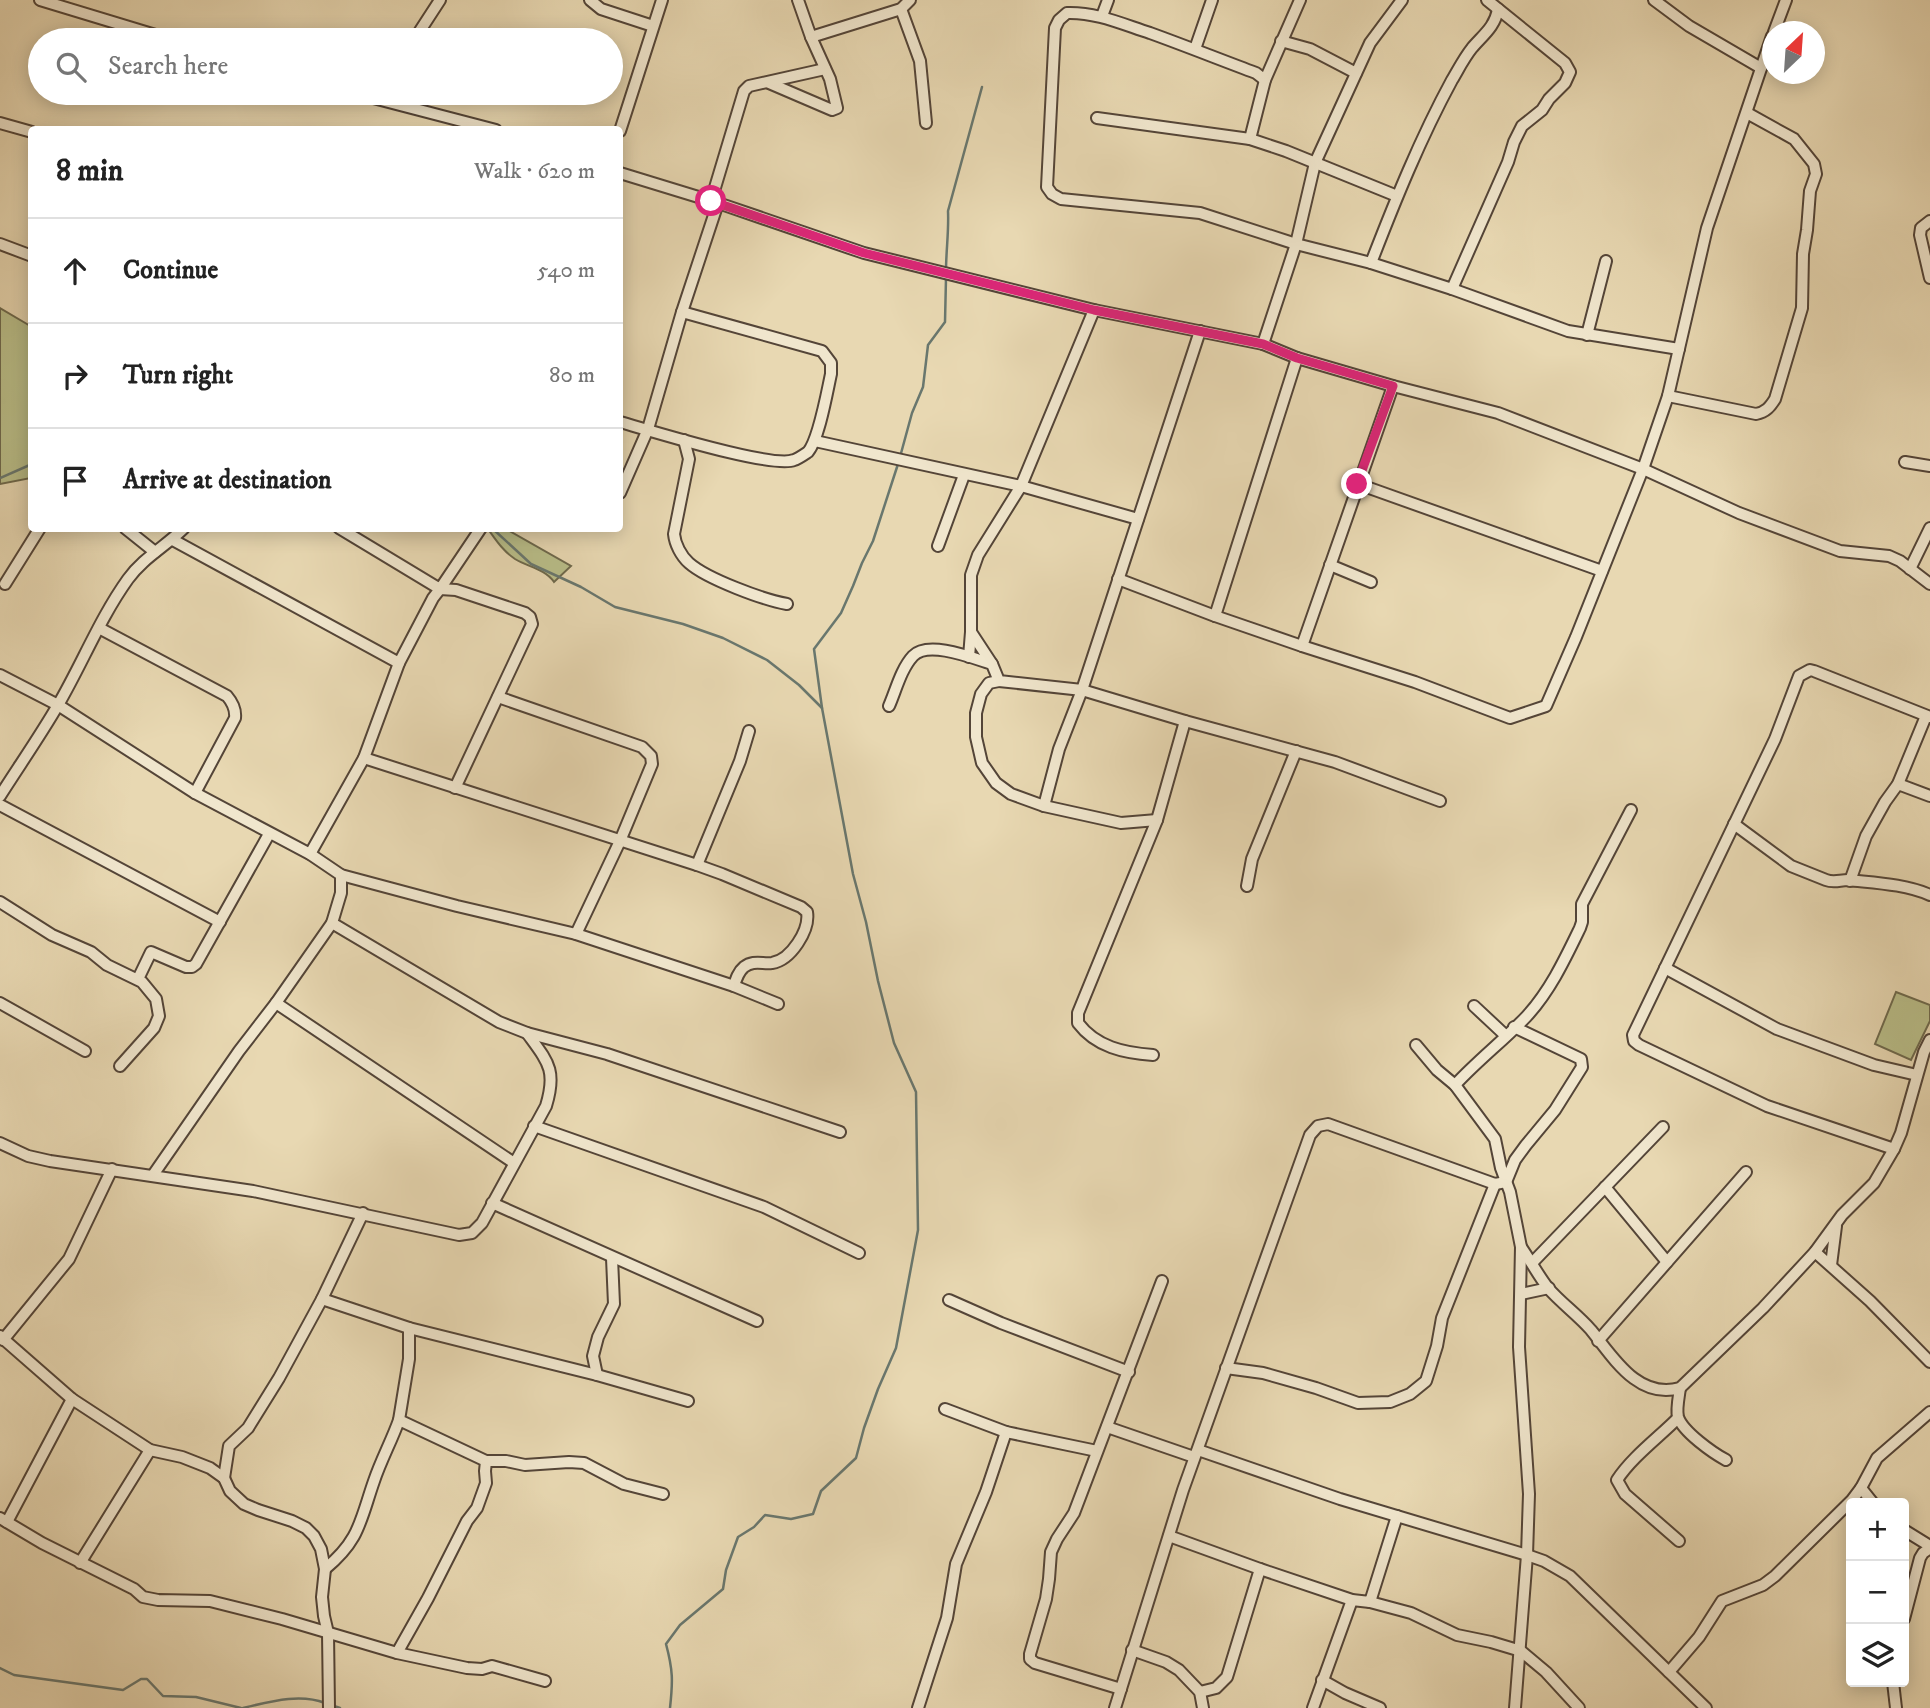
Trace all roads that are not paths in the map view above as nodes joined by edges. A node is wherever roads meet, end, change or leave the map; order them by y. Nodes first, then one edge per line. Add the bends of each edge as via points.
1 (40, 0) edge
2 (440, 0) edge
3 (590, 0) edge
4 (662, 0) edge
5 (798, 0) edge
6 (910, 0) edge
7 (1108, 0) edge
8 (1212, 0) edge
9 (1300, 0) edge
10 (1402, 0) edge
11 (1487, 0) edge
12 (1654, 0) edge
13 (1786, 0) edge
14 (901, 9) junction
15 (1498, 9) junction
16 (1102, 16) junction
17 (1778, 21) edge
18 (653, 26) junction
19 (132, 28) edge
20 (422, 28) edge
21 (811, 37) junction
22 (1281, 41) junction
23 (1195, 49) junction
24 (1762, 65) edge
25 (1761, 68) junction
26 (825, 69) junction
27 (1356, 73) junction
28 (1265, 80) junction
29 (768, 82) junction
30 (400, 105) edge
31 (1747, 113) junction
32 (1097, 118) dead end
33 (926, 122) dead end
34 (0, 123) edge
35 (481, 126) edge
36 (622, 126) edge
37 (28, 131) edge
38 (1250, 139) junction
39 (1315, 163) junction
40 (623, 174) edge
41 (1397, 196) junction
42 (714, 202) junction
43 (1930, 221) edge
44 (0, 244) edge
45 (1296, 244) junction
46 (28, 254) edge
47 (1606, 261) dead end
48 (1371, 263) junction
49 (1930, 278) edge
50 (1452, 289) junction
51 (1094, 310) junction
52 (682, 312) junction
53 (1200, 331) junction
54 (1587, 335) junction
55 (1263, 344) junction
56 (1679, 349) junction
57 (1297, 358) junction
58 (1393, 386) junction
59 (1668, 396) junction
60 (623, 423) edge
61 (648, 429) junction
62 (684, 440) junction
63 (815, 441) junction
64 (1905, 462) dead end
65 (1930, 466) edge
66 (1643, 469) junction
67 (964, 475) junction
68 (1357, 484) junction
69 (623, 486) edge
70 (1021, 486) junction
71 (1138, 519) junction
72 (1930, 528) edge
73 (38, 532) edge
74 (129, 532) edge
75 (180, 532) edge
76 (346, 532) edge
77 (478, 532) edge
78 (173, 540) junction
79 (938, 546) dead end
80 (155, 552) junction
81 (1330, 565) junction
82 (1910, 569) junction
83 (1602, 571) junction
84 (1118, 579) junction
85 (1371, 582) dead end
86 (5, 584) dead end
87 (1930, 584) edge
88 (440, 589) junction
89 (787, 604) dead end
90 (1215, 616) junction
91 (99, 628) junction
92 (971, 632) junction
93 (1302, 646) junction
94 (969, 657) junction
95 (399, 663) junction
96 (992, 664) junction
97 (0, 675) edge
98 (999, 681) junction
99 (1082, 690) junction
100 (498, 697) junction
101 (58, 705) junction
102 (889, 706) dead end
103 (1928, 717) edge
104 (1185, 721) junction
105 (749, 731) dead end
106 (1296, 751) junction
107 (364, 758) junction
108 (1898, 784) junction
109 (456, 788) junction
110 (195, 793) junction
111 (0, 796) edge
112 (1930, 796) edge
113 (1440, 801) dead end
114 (0, 805) edge
115 (1044, 806) junction
116 (1631, 810) dead end
117 (1157, 820) junction
118 (1734, 824) junction
119 (269, 834) junction
120 (620, 841) junction
121 (310, 854) junction
122 (697, 865) junction
123 (341, 875) junction
124 (1850, 881) junction
125 (1247, 886) dead end
126 (1930, 895) edge
127 (0, 902) edge
128 (220, 922) junction
129 (332, 923) junction
130 (576, 934) junction
131 (1665, 968) junction
132 (138, 979) junction
133 (734, 986) junction
134 (0, 1003) edge
135 (276, 1003) junction
136 (778, 1004) dead end
137 (1474, 1006) dead end
138 (1514, 1027) junction
139 (527, 1033) junction
140 (1505, 1035) junction
141 (1930, 1040) edge
142 (1416, 1045) dead end
143 (85, 1051) dead end
144 (1153, 1055) dead end
145 (120, 1066) dead end
146 (1917, 1075) junction
147 (1455, 1086) junction
148 (534, 1126) junction
149 (1663, 1127) dead end
150 (840, 1132) dead end
151 (0, 1143) edge
152 (1894, 1149) junction
153 (514, 1163) junction
154 (112, 1169) junction
155 (1746, 1172) dead end
156 (153, 1175) junction
157 (1501, 1183) junction
158 (1605, 1187) junction
159 (492, 1203) junction
160 (363, 1213) junction
161 (1836, 1224) junction
162 (1521, 1247) junction
163 (859, 1252) dead end
164 (1815, 1252) junction
165 (612, 1258) junction
166 (1667, 1262) junction
167 (1532, 1263) junction
168 (1831, 1265) junction
169 (1162, 1281) dead end
170 (1549, 1288) junction
171 (1521, 1294) junction
172 (322, 1299) junction
173 (949, 1300) dead end
174 (757, 1321) dead end
175 (409, 1328) junction
176 (2, 1338) edge
177 (1598, 1341) junction
178 (1930, 1362) edge
179 (1226, 1368) junction
180 (1129, 1372) junction
181 (597, 1375) junction
182 (1680, 1388) junction
183 (72, 1399) junction
184 (688, 1401) dead end
185 (945, 1409) dead end
186 (1930, 1412) edge
187 (1678, 1418) junction
188 (399, 1420) junction
189 (1107, 1427) junction
190 (1006, 1432) junction
191 (229, 1446) junction
192 (150, 1450) junction
193 (1097, 1451) junction
194 (1196, 1454) junction
195 (1726, 1460) dead end
196 (486, 1461) junction
197 (211, 1468) junction
198 (224, 1478) junction
199 (1861, 1488) junction
200 (663, 1494) dead end
201 (1869, 1498) edge
202 (1397, 1516) junction
203 (3, 1520) edge
204 (1909, 1533) edge
205 (1169, 1536) junction
206 (1679, 1541) dead end
207 (1930, 1547) edge
208 (1527, 1555) junction
209 (80, 1563) junction
210 (325, 1569) junction
211 (1260, 1569) junction
212 (1352, 1600) junction
213 (1909, 1600) edge
214 (1370, 1601) junction
215 (328, 1633) junction
216 (1132, 1650) junction
217 (1521, 1651) junction
218 (397, 1653) junction
219 (1669, 1672) junction
220 (1322, 1680) junction
221 (545, 1681) dead end
222 (1894, 1687) edge
223 (1121, 1689) junction
224 (1200, 1692) junction
225 (330, 1704) edge
226 (918, 1708) edge
227 (1115, 1708) edge
228 (1203, 1708) edge
229 (1313, 1708) edge
230 (1380, 1708) edge
231 (1515, 1708) edge
232 (1579, 1708) edge
233 (1706, 1708) edge
234 (1896, 1708) edge

1 - 19 street
2 - 20 street
3 - 18 street via 600,9
4 - 18 street
5 - 21 street
6 - 14 street
7 - 16 street
8 - 23 street
9 - 22 street
10 - 27 street via 1370,43
11 - 15 street
12 - 25 street
13 - 17 street
14 - 21 street
14 - 33 street via 920,61
15 - 41 street via 1493,26 1472,48 1451,82
15 - 50 street via 1570,72 1542,110 1522,126
16 - 23 street
16 - 45 street via 1067,13 1055,28 1047,187 1052,194 1061,199 1200,213
18 - 36 street
21 - 26 street
22 - 27 street via 1310,49
22 - 28 street
23 - 28 street
24 - 25 street
25 - 31 street
26 - 29 street
26 - 29 street via 835,110
27 - 39 street
28 - 38 street
29 - 42 street via 744,91
30 - 35 street
31 - 56 street via 1707,228
31 - 59 street via 1794,139 1814,164 1799,320 1775,399 1762,413
32 - 38 street
34 - 37 street
38 - 39 street
39 - 41 street
39 - 45 street
40 - 42 street
41 - 48 street
42 - 51 street via 864,253
42 - 52 street
43 - 49 street via 1920,235
44 - 46 street
45 - 48 street
45 - 55 street
47 - 54 street
48 - 50 street
50 - 54 street
51 - 53 street
51 - 70 street
52 - 61 street
52 - 63 street via 822,351 831,363 831,374
53 - 55 street
53 - 71 street
54 - 56 street
55 - 57 street
56 - 59 street
57 - 58 street
57 - 90 street
58 - 66 street via 1498,413
58 - 68 street
59 - 66 street
60 - 61 street
61 - 62 street
61 - 69 street
62 - 63 street via 774,461 793,461
62 - 89 street via 689,459 674,534 682,554 689,564 722,581
63 - 67 street
64 - 65 street
66 - 82 street via 1828,547 1889,556
66 - 83 street
67 - 70 street
67 - 79 street
68 - 81 street
68 - 83 street
70 - 71 street
70 - 92 street via 978,555 971,575
71 - 84 street
72 - 82 street
73 - 86 street
74 - 80 street
75 - 78 street
76 - 88 street
77 - 88 street
78 - 80 street
78 - 95 street
80 - 91 street via 129,577
81 - 85 street
81 - 93 street
82 - 87 street
83 - 93 street via 1549,702 1510,718
84 - 90 street
84 - 99 street
88 - 95 street
88 - 100 street via 456,590 530,617 532,624
90 - 93 street
91 - 101 street
91 - 110 street via 231,701 235,718
92 - 94 street
92 - 96 street
94 - 96 street
94 - 102 street via 934,649 920,651 906,667
95 - 107 street
96 - 98 street
97 - 101 street
98 - 99 street
98 - 115 street via 989,683 981,694 976,713 982,763 1010,794
99 - 104 street
99 - 115 street
100 - 109 street
100 - 120 street via 642,747 651,756 652,764
101 - 110 street
101 - 111 street
103 - 108 street
103 - 118 street via 1832,677 1810,670 1802,673
104 - 106 street
104 - 117 street
105 - 122 street
106 - 113 street
106 - 125 street via 1257,847
107 - 109 street
107 - 121 street
108 - 112 street
108 - 124 street via 1866,836
109 - 120 street
110 - 119 street
114 - 128 street
115 - 117 street via 1121,823
116 - 138 street via 1582,904 1580,928 1557,975
117 - 144 street via 1078,1013 1078,1023 1094,1038 1128,1053
118 - 124 street via 1791,866 1832,882
118 - 131 street
119 - 121 street
119 - 128 street
120 - 122 street
120 - 130 street
121 - 123 street
122 - 133 street via 807,912 794,949 774,963 746,965
123 - 129 street
123 - 130 street
124 - 126 street via 1903,886
127 - 132 street via 52,935 84,948 114,970
128 - 132 street via 196,964 186,968 151,952
129 - 135 street
129 - 139 street via 499,1022
130 - 133 street
131 - 146 street via 1777,1029 1874,1065
131 - 152 street via 1633,1035 1639,1045 1767,1106
132 - 145 street via 156,999 159,1016
133 - 136 street
134 - 143 street
135 - 153 street
135 - 156 street
137 - 140 street
138 - 140 street
138 - 157 street via 1581,1059 1582,1067
139 - 148 street via 548,1062 551,1077 546,1106
139 - 150 street via 607,1054
140 - 147 street
141 - 146 street
142 - 147 street
146 - 152 street
147 - 157 street via 1495,1139
148 - 153 street
148 - 163 street via 764,1207
149 - 158 street
151 - 154 street via 28,1156
152 - 161 street via 1874,1183
153 - 159 street
154 - 156 street
154 - 176 street via 69,1259
155 - 166 street
156 - 160 street
157 - 162 street via 1510,1192
157 - 179 street via 1442,1318 1426,1381 1410,1394 1390,1402 1358,1403 1263,1373
157 - 179 street via 1328,1124 1318,1126 1310,1135
158 - 166 street
158 - 167 street
159 - 160 street via 472,1233 459,1235
159 - 165 street
160 - 172 street
161 - 164 street
161 - 168 street
162 - 167 street
162 - 171 street
164 - 168 street
164 - 182 street
165 - 174 street
165 - 181 street via 614,1304 593,1356
166 - 177 street
167 - 170 street
168 - 178 street
169 - 180 street
170 - 171 street
170 - 177 street
171 - 208 street
172 - 175 street
172 - 191 street via 264,1404
173 - 180 street
175 - 181 street
175 - 188 street
176 - 183 street
177 - 182 street via 1627,1374 1642,1383 1658,1390
179 - 194 street
180 - 189 street
181 - 184 street
182 - 187 street
183 - 192 street
183 - 203 street
185 - 190 street
186 - 199 street via 1877,1458
187 - 195 street
187 - 206 street via 1617,1480 1625,1494
188 - 196 street
188 - 210 street via 357,1534
189 - 193 street
189 - 194 street
190 - 193 street
190 - 226 street via 956,1564 947,1618
191 - 197 street via 223,1460
191 - 198 street
192 - 197 street
192 - 209 street
193 - 223 street via 1074,1513 1051,1552 1046,1599 1030,1659
194 - 202 street
194 - 205 street
196 - 200 street via 584,1463 624,1484
196 - 218 street via 486,1483 477,1508
197 - 198 street
198 - 210 street via 244,1504 306,1528 321,1549
199 - 201 street
199 - 219 street via 1775,1576 1722,1601 1708,1626
202 - 208 street
202 - 214 street
203 - 209 street
204 - 207 street
205 - 211 street
205 - 216 street
207 - 213 street via 1920,1558
208 - 217 street
208 - 219 street via 1570,1576
209 - 215 street via 143,1597 209,1601
210 - 215 street
211 - 212 street
211 - 224 street via 1227,1677 1216,1688
212 - 214 street
212 - 220 street
214 - 217 street via 1411,1613 1457,1635
215 - 218 street
215 - 225 street
216 - 223 street
216 - 224 street via 1173,1665
217 - 231 street
217 - 232 street
218 - 221 street via 467,1668 492,1666
219 - 233 street
220 - 229 street
220 - 230 street
222 - 234 street
223 - 227 street
224 - 228 street

